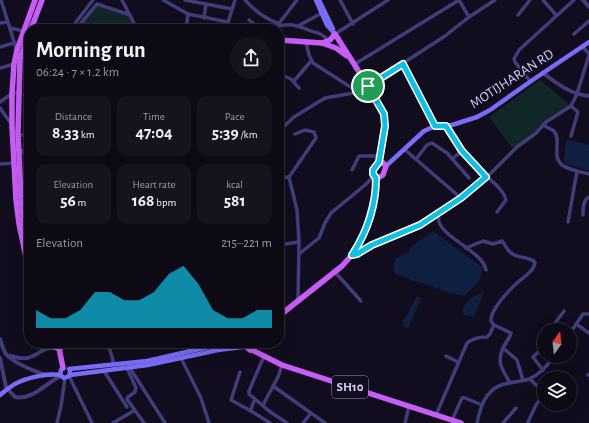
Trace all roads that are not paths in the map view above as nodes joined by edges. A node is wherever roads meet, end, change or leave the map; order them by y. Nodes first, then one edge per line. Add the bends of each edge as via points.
1 (1, 0) edge
2 (37, 0) edge
3 (42, 0) edge
4 (93, 0) edge
5 (122, 0) edge
6 (163, 0) edge
7 (188, 0) edge
8 (235, 0) edge
9 (245, 0) edge
10 (297, 0) edge
11 (316, 0) edge
12 (319, 0) edge
13 (340, 0) edge
14 (388, 0) edge
15 (459, 0) edge
16 (495, 0) edge
17 (530, 0) edge
18 (543, 0) edge
19 (574, 0) edge
20 (583, 0) edge
21 (206, 4) junction
22 (589, 7) edge
23 (232, 9) junction
24 (188, 14) junction
25 (322, 14) junction
26 (130, 15) junction
27 (518, 15) dead end
28 (556, 16) junction
29 (469, 17) junction
30 (204, 18) junction
31 (248, 20) dead end
32 (589, 21) edge
33 (8, 22) junction
34 (228, 22) joint
35 (0, 23) edge
36 (29, 24) edge
37 (30, 24) edge
38 (33, 24) edge
39 (75, 24) edge
40 (80, 24) edge
41 (134, 24) edge
42 (187, 24) edge
43 (253, 24) edge
44 (275, 24) edge
45 (278, 24) edge
46 (284, 24) edge
47 (353, 24) junction
48 (298, 26) junction
49 (10, 28) junction
50 (24, 31) edge
51 (334, 33) junction
52 (574, 34) dead end
53 (24, 37) edge
54 (24, 37) edge
55 (284, 40) edge
56 (306, 42) junction
57 (325, 42) junction
58 (589, 42) edge
59 (14, 43) junction
60 (24, 44) edge
61 (582, 46) junction
62 (0, 47) edge
63 (17, 50) junction
64 (589, 55) edge
65 (349, 57) junction
66 (20, 59) junction
67 (311, 61) junction
68 (14, 64) junction
69 (355, 64) junction
70 (403, 64) junction
71 (0, 68) edge
72 (543, 73) junction
73 (284, 76) edge
74 (294, 81) junction
75 (530, 81) junction
76 (299, 88) dead end
77 (370, 88) junction
78 (15, 93) junction
79 (356, 94) junction
80 (577, 94) junction
81 (589, 96) edge
82 (0, 102) edge
83 (571, 106) junction
84 (0, 108) edge
85 (543, 125) junction
86 (12, 126) junction
87 (284, 126) edge
88 (435, 126) junction
89 (446, 126) junction
90 (18, 134) junction
91 (295, 134) dead end
92 (24, 135) edge
93 (571, 136) dead end
94 (18, 148) junction
95 (404, 149) junction
96 (462, 151) junction
97 (24, 154) edge
98 (452, 158) junction
99 (380, 159) junction
100 (416, 159) junction
101 (17, 163) junction
102 (0, 164) edge
103 (386, 166) junction
104 (352, 170) dead end
105 (577, 171) junction
106 (589, 174) edge
107 (289, 177) junction
108 (375, 177) junction
109 (486, 177) junction
110 (284, 178) edge
111 (469, 178) dead end
112 (589, 197) edge
113 (461, 198) junction
114 (497, 212) dead end
115 (439, 213) junction
116 (24, 214) edge
117 (583, 215) dead end
118 (568, 222) dead end
119 (24, 237) edge
120 (22, 238) joint
121 (299, 242) junction
122 (284, 244) edge
123 (24, 247) edge
124 (466, 248) junction
125 (299, 254) junction
126 (352, 255) junction
127 (486, 270) dead end
128 (334, 271) junction
129 (298, 300) junction
130 (360, 301) dead end
131 (564, 311) dead end
132 (284, 312) edge
133 (589, 314) edge
134 (555, 323) edge
135 (577, 323) edge
136 (494, 325) junction
137 (577, 325) edge
138 (589, 333) edge
139 (0, 339) edge
140 (46, 348) edge
141 (59, 348) edge
142 (109, 348) edge
143 (206, 348) edge
144 (224, 348) edge
145 (255, 348) edge
146 (503, 348) junction
147 (537, 353) edge
148 (6, 354) junction
149 (264, 356) junction
150 (446, 356) dead end
151 (0, 358) edge
152 (181, 358) junction
153 (168, 359) junction
154 (458, 362) junction
155 (537, 362) edge
156 (148, 363) junction
157 (538, 363) edge
158 (548, 363) edge
159 (114, 364) junction
160 (282, 365) junction
161 (128, 368) junction
162 (104, 370) junction
163 (543, 370) junction
164 (240, 372) dead end
165 (65, 373) junction
166 (50, 375) junction
167 (530, 379) junction
168 (523, 380) junction
169 (510, 383) junction
170 (274, 386) junction
171 (537, 386) edge
172 (0, 395) edge
173 (255, 399) junction
174 (537, 404) edge
175 (263, 405) junction
176 (482, 405) junction
177 (409, 406) junction
178 (127, 407) dead end
179 (516, 408) dead end
180 (135, 410) junction
181 (251, 411) junction
182 (311, 413) junction
183 (436, 415) junction
184 (451, 419) junction
185 (528, 422) edge
186 (57, 423) edge
187 (92, 423) edge
188 (113, 423) edge
189 (144, 423) edge
190 (165, 423) edge
191 (209, 423) edge
192 (270, 423) edge
193 (287, 423) edge
194 (303, 423) edge
195 (325, 423) edge
196 (405, 423) edge
197 (461, 423) edge
198 (476, 423) edge
199 (503, 423) edge

1 - 33 street
2 - 36 main road
2 - 37 main road
3 - 38 main road
4 - 39 street
5 - 26 street
6 - 24 street
7 - 21 street
8 - 23 street
9 - 44 street via 251,8
10 - 45 street
11 - 25 main road
12 - 51 main road
13 - 47 street
14 - 47 street
15 - 29 street
15 - 69 street
16 - 29 street
17 - 27 street
18 - 28 street
19 - 28 street
20 - 22 street
21 - 23 street
21 - 30 street
23 - 34 street
24 - 30 street
24 - 42 street
25 - 48 street
25 - 51 main road
26 - 40 street via 97,4
26 - 41 street
28 - 75 street via 514,59
29 - 70 street
30 - 34 street
31 - 43 street
32 - 52 street
33 - 35 street
33 - 49 street
46 - 48 street
47 - 51 street
48 - 57 street via 318,33 326,38
49 - 50 street
49 - 59 street
51 - 57 main road
51 - 65 main road
53 - 63 main road
54 - 119 main road via 15,70 14,137 18,207
55 - 56 main road
56 - 57 main road
56 - 67 street
57 - 65 main road
58 - 61 main road, MOTIJHARAN RD
59 - 62 street
59 - 63 street
60 - 66 main road
61 - 64 street
61 - 72 main road, MOTIJHARAN RD
63 - 66 street
63 - 68 main road
64 - 80 street
65 - 69 main road
66 - 78 main road
67 - 74 street
67 - 79 street via 352,88
68 - 71 street
68 - 78 main road
69 - 77 main road
70 - 77 street
70 - 88 street
72 - 75 main road, MOTIJHARAN RD
72 - 80 street via 555,83
73 - 74 street
74 - 76 street
75 - 89 main road, MOTIJHARAN RD via 477,117
77 - 79 street
77 - 99 main road via 385,119
78 - 82 street
78 - 86 main road
78 - 90 main road
79 - 87 street via 325,98
80 - 81 street
80 - 83 street
83 - 85 street
83 - 93 street via 578,112
84 - 86 street
85 - 105 street via 556,134 557,159 564,166
85 - 109 street
86 - 90 street
86 - 101 main road
88 - 89 main road, MOTIJHARAN RD
88 - 95 main road, MOTIJHARAN RD via 419,134
89 - 96 street
90 - 92 street
90 - 94 main road
91 - 107 street via 305,130 314,132 316,138
94 - 97 street
94 - 101 main road
95 - 100 street
95 - 103 main road, MOTIJHARAN RD
96 - 98 street
96 - 109 street
98 - 100 street via 430,143
98 - 111 street
99 - 103 main road
99 - 104 street via 359,156
99 - 108 main road via 373,170
100 - 113 street
101 - 102 street
101 - 116 main road
101 - 120 main road via 16,200
103 - 108 main road via 383,175
105 - 106 street
105 - 118 street
107 - 110 street
107 - 121 street via 297,210
108 - 125 street via 331,213 319,238
108 - 126 main road via 375,193 364,234
109 - 113 street
109 - 114 street via 505,197 505,203
112 - 117 street via 584,202
113 - 115 street
115 - 124 street via 439,222 442,226
115 - 126 street via 420,225
120 - 123 main road
121 - 122 street
121 - 125 street
124 - 127 street via 483,262
124 - 136 street via 483,241 493,244 502,241 509,252 535,262 532,269 516,283 491,315
125 - 129 street
126 - 128 main road
128 - 129 main road
128 - 130 street
129 - 132 main road
131 - 134 street
133 - 135 street via 583,314
136 - 146 street via 510,333
136 - 154 street via 488,337 472,339 467,343
137 - 138 street
139 - 148 street
140 - 148 street via 28,358
141 - 165 main road
142 - 159 street
143 - 153 main road
144 - 152 main road
145 - 149 main road, SH10
146 - 168 street via 517,360
146 - 169 street via 500,363
147 - 155 street via 533,357
148 - 166 street via 20,363
149 - 160 main road, SH10
149 - 173 street via 249,390 249,394
150 - 154 street
151 - 165 street via 6,387 15,398 34,394
152 - 153 main road
152 - 191 street via 201,398
153 - 156 main road
154 - 183 street
156 - 159 main road
156 - 161 main road
157 - 163 street
158 - 163 street
159 - 165 main road
160 - 170 street
160 - 177 main road, SH10
161 - 162 main road
161 - 180 street via 136,388 127,399
161 - 190 street
162 - 165 main road
162 - 178 street
163 - 167 street
164 - 181 street via 232,400
165 - 166 main road
165 - 186 street
165 - 187 street
166 - 172 main road via 24,380
167 - 168 street
167 - 171 street
168 - 169 street
169 - 176 street via 492,389
170 - 175 street
170 - 182 street
173 - 175 street
173 - 181 street
174 - 185 street
175 - 193 street
176 - 184 street via 462,398
176 - 198 street
177 - 183 main road, SH10
177 - 196 street
179 - 199 street
180 - 188 street
180 - 189 street
181 - 192 street
182 - 194 street
182 - 195 street
183 - 184 main road, SH10
184 - 197 main road, SH10

